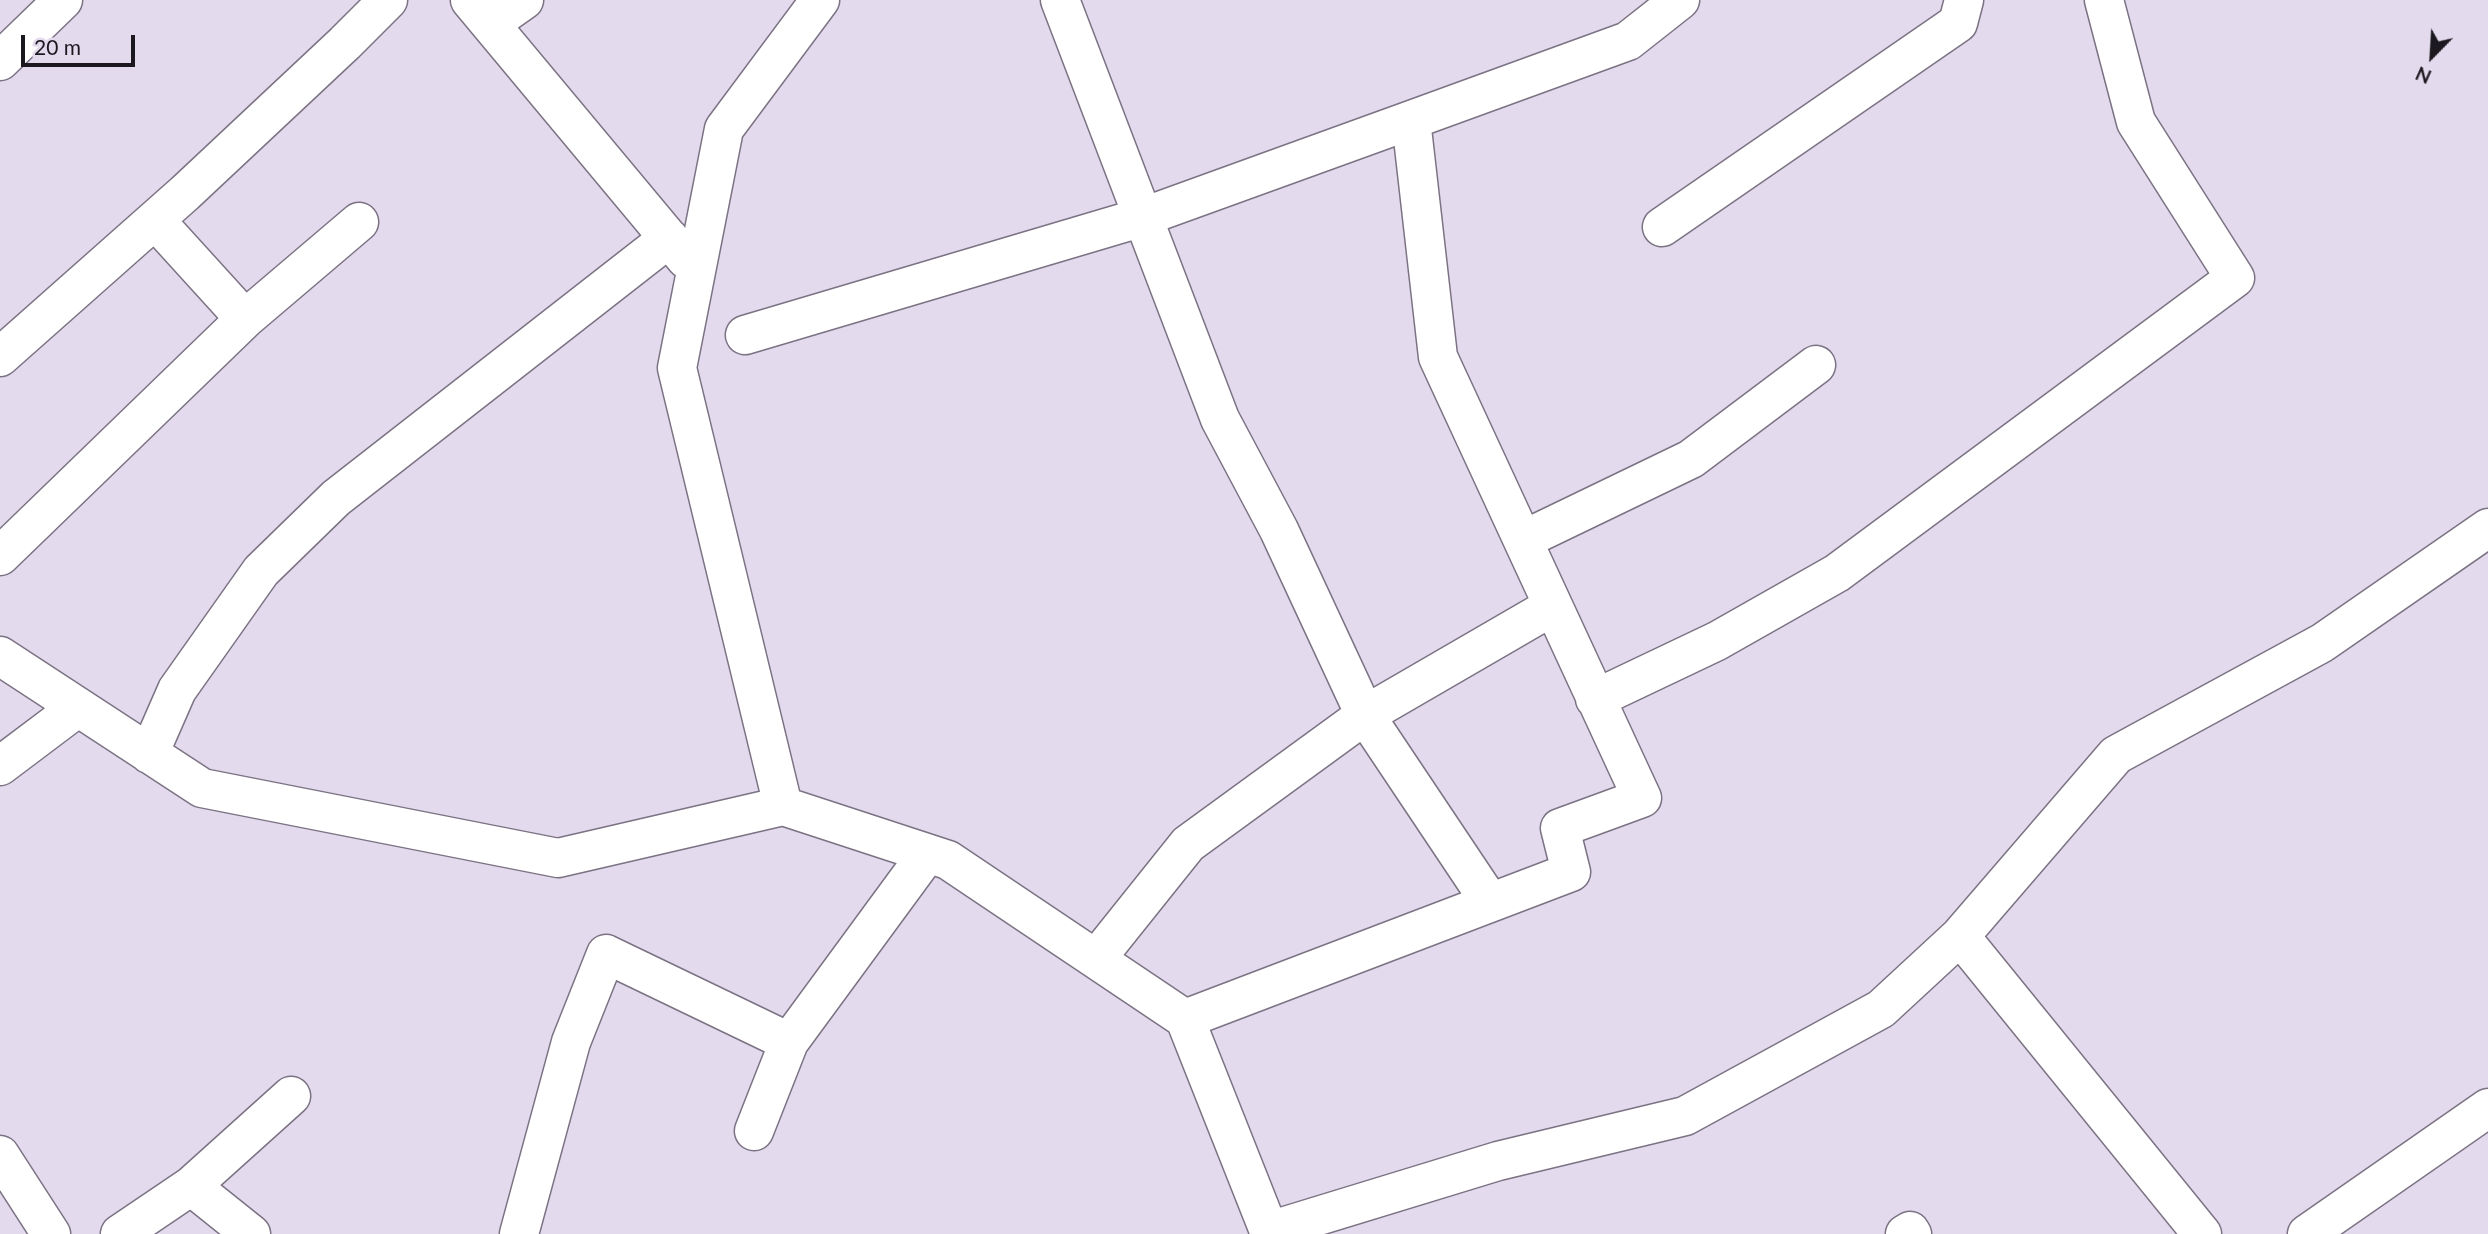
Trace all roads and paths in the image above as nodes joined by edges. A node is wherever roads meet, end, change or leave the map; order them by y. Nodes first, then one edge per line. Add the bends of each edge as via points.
1 (63, 0) edge
2 (388, 0) edge
3 (524, 0) edge
4 (820, 0) edge
5 (1060, 0) edge
6 (1681, 0) edge
7 (1964, 0) edge
8 (2104, 0) edge
9 (480, 12) edge
10 (0, 61) edge
11 (1411, 120) junction
12 (1143, 217) junction
13 (155, 220) junction
14 (359, 222) dead end
15 (1662, 227) dead end
16 (669, 238) junction
17 (696, 271) junction
18 (246, 319) junction
19 (745, 335) dead end
20 (0, 357) edge
21 (1816, 365) dead end
22 (2488, 528) edge
23 (1522, 541) junction
24 (0, 556) edge
25 (1553, 606) junction
26 (0, 656) edge
27 (1595, 699) junction
28 (78, 708) junction
29 (1365, 715) junction
30 (149, 754) junction
31 (0, 766) edge
32 (783, 807) junction
33 (927, 854) junction
34 (1490, 902) junction
35 (1960, 936) junction
36 (1096, 959) junction
37 (1185, 1018) junction
38 (789, 1042) junction
39 (291, 1096) dead end
40 (2488, 1108) edge
41 (754, 1131) dead end
42 (0, 1155) edge
43 (191, 1186) junction
44 (1270, 1233) edge
45 (51, 1234) edge
46 (120, 1234) edge
47 (251, 1234) edge
48 (519, 1234) edge
49 (1905, 1234) edge
50 (1912, 1234) edge
51 (2202, 1234) edge
52 (2307, 1234) edge

1 - 10 street
2 - 13 street
3 - 9 street
4 - 17 street via 724,129
5 - 12 street
6 - 11 street via 1628,41
7 - 15 street via 1958,23
8 - 27 street via 2136,122 2235,278 1837,573 1717,641
9 - 16 street
11 - 12 street
11 - 23 street via 1438,357
12 - 19 street
12 - 29 street via 1220,419 1279,530
13 - 18 street
13 - 20 street
14 - 18 street
16 - 17 street
16 - 30 street via 336,498 261,571 177,690
17 - 32 street via 677,368
18 - 24 street
21 - 23 street via 1691,459
22 - 35 street via 2322,643 2116,755
23 - 25 street
25 - 27 street
25 - 29 street
26 - 28 street
27 - 34 street via 1642,798 1560,828 1570,872
28 - 30 street
28 - 31 street
29 - 34 street
29 - 36 street via 1188,844
30 - 32 street via 202,788 558,858
32 - 33 street
33 - 36 street via 948,860
33 - 38 street
34 - 37 street
35 - 44 street via 1881,1009 1685,1116 1498,1161
35 - 51 street
36 - 37 street
37 - 44 street
38 - 41 street
38 - 48 street via 606,954 571,1042
39 - 43 street
40 - 52 street
42 - 45 street
43 - 46 street
43 - 47 street
49 - 50 street

